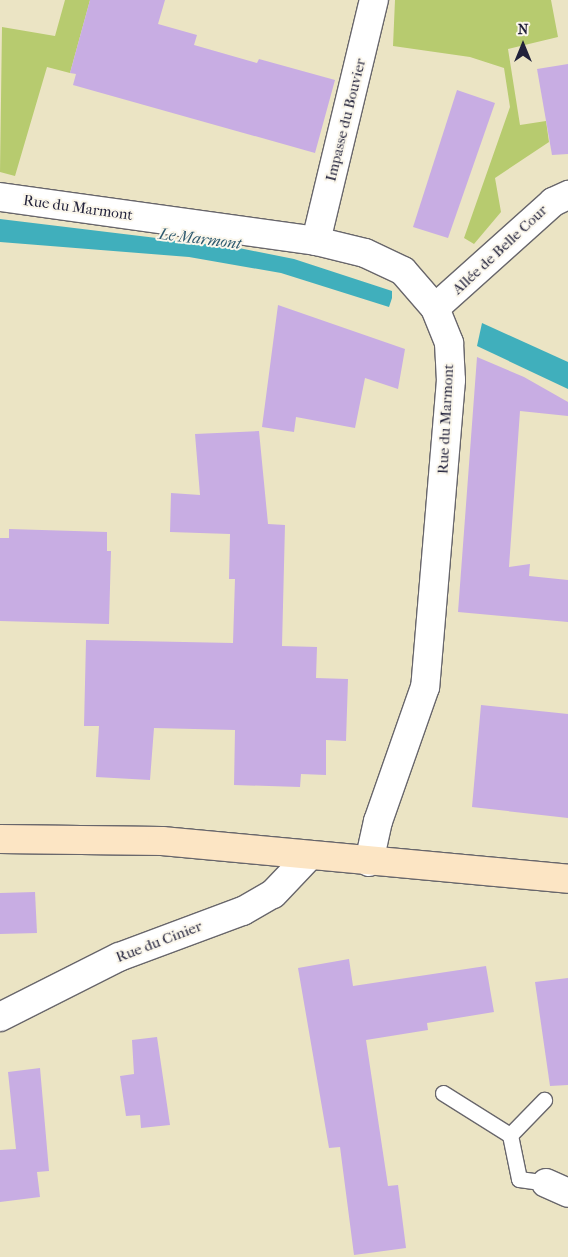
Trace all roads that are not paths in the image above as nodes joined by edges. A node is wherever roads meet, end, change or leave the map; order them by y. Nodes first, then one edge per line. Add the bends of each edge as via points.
1 (374, 0) edge
2 (568, 195) edge
3 (0, 197) edge
4 (316, 241) junction
5 (434, 308) junction
6 (0, 839) edge
7 (309, 856) junction
8 (369, 862) junction
9 (568, 879) edge
10 (0, 1017) edge
11 (443, 1093) dead end
12 (544, 1100) dead end
13 (510, 1135) junction
14 (557, 1188) edge

1 - 4 street, Impasse du Bouvier
2 - 5 street, Allée de Belle Cour via 553,202
3 - 4 street, Rue du Marmont
4 - 5 street, Rue du Marmont via 365,253 403,271
5 - 8 street, Rue du Marmont via 449,343 452,380 425,687 378,821
6 - 7 main road via 144,840
7 - 8 main road
7 - 10 street, Rue du Cinier via 272,894 243,911 119,957
8 - 9 main road
11 - 13 lane
12 - 13 lane
13 - 14 lane via 519,1179

